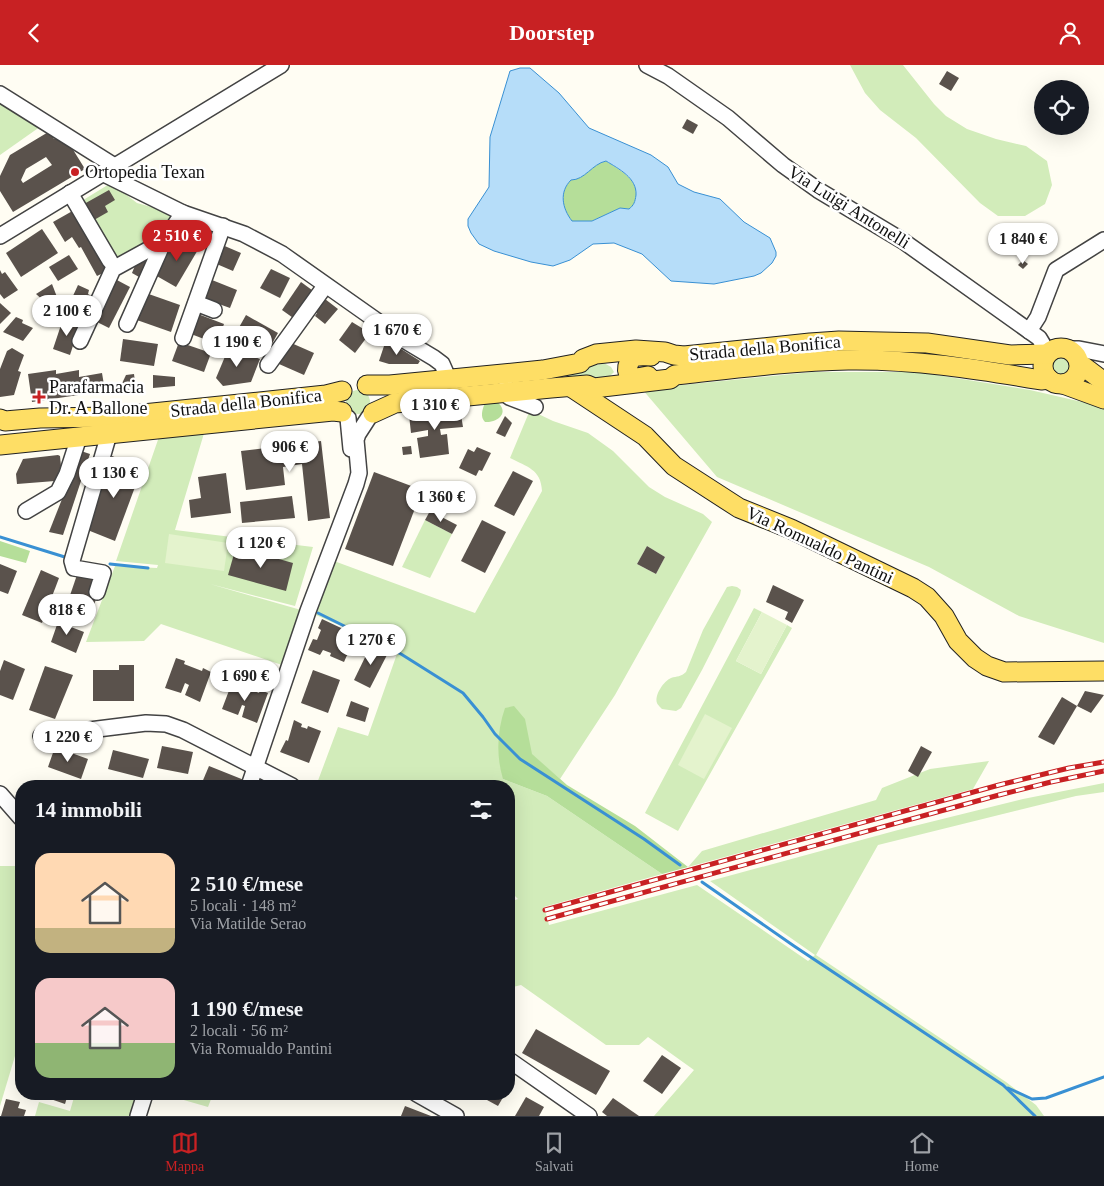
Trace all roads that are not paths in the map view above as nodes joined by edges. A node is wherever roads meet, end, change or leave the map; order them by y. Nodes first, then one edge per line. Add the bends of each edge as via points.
1 (281, 65) edge
2 (647, 65) edge
3 (0, 94) edge
4 (109, 169) junction
5 (70, 193) junction
6 (183, 213) junction
7 (223, 226) junction
8 (0, 236) edge
9 (1104, 240) edge
10 (164, 241) junction
11 (110, 261) dead end
12 (325, 286) junction
13 (196, 303) junction
14 (214, 310) dead end
15 (127, 325) dead end
16 (1029, 331) junction
17 (183, 337) dead end
18 (80, 341) dead end
19 (1048, 353) junction
20 (1104, 354) edge
21 (674, 355) junction
22 (1076, 357) junction
23 (1104, 361) edge
24 (580, 363) junction
25 (268, 365) dead end
26 (543, 370) junction
27 (675, 375) junction
28 (449, 380) junction
29 (1056, 381) junction
30 (1104, 382) edge
31 (503, 383) junction
32 (367, 385) junction
33 (579, 386) junction
34 (342, 391) junction
35 (1104, 399) edge
36 (535, 407) dead end
37 (345, 415) junction
38 (371, 415) junction
39 (2, 421) edge
40 (109, 434) junction
41 (79, 437) junction
42 (0, 445) edge
43 (356, 485) junction
44 (26, 511) dead end
45 (97, 592) dead end
46 (1104, 671) edge
47 (41, 736) dead end
48 (255, 767) junction
49 (251, 780) edge
50 (280, 780) edge
51 (0, 794) edge
52 (15, 811) edge
53 (515, 1064) edge
54 (144, 1100) edge
55 (428, 1100) edge
56 (138, 1116) edge
57 (456, 1116) edge
58 (589, 1116) edge

1 - 4 street
2 - 16 street, Via Luigi Antonelli via 728,118 818,190 903,241
3 - 4 street
4 - 5 street
4 - 6 street via 144,195
5 - 8 street
5 - 11 street
6 - 7 street
6 - 10 street
7 - 12 street via 282,255
7 - 13 street
9 - 16 street via 1056,270 1038,317
10 - 15 street
10 - 18 street via 113,269
12 - 25 street
12 - 28 street via 442,364
13 - 14 street
13 - 17 street
16 - 19 street, Via Luigi Antonelli via 1039,338
19 - 21 main road, Strada della Bonifica via 1010,355 946,345 856,341
19 - 22 main road via 1058,347
19 - 29 main road via 1043,367 1045,374
20 - 22 street via 1079,349
21 - 24 main road, Strada della Bonifica via 636,350 596,354
21 - 27 main road via 634,357 628,364 628,370 634,378 668,373
22 - 23 street
22 - 29 main road via 1079,369 1074,379
22 - 30 main road
24 - 26 main road, Strada della Bonifica
24 - 33 main road via 606,359 616,368 617,376 613,380
26 - 31 main road, Strada della Bonifica
26 - 33 main road, Via Romualdo Pantini
27 - 29 main road, Strada della Bonifica via 849,360 923,363
27 - 33 main road, Strada della Bonifica via 670,379 622,385
28 - 31 main road, Strada della Bonifica
28 - 32 main road, Strada della Bonifica
29 - 35 main road
31 - 33 main road, Strada della Bonifica
31 - 36 street via 509,397
31 - 38 main road, Strada della Bonifica via 395,403
32 - 34 main road via 353,384
32 - 38 main road via 377,400
33 - 46 main road, Via Romualdo Pantini via 645,437 674,466 739,508 791,529 927,597 944,616 958,641 987,666 1004,672
34 - 37 main road via 339,403
34 - 39 main road, Strada della Bonifica via 114,417
37 - 38 main road via 359,421
37 - 40 main road, Strada della Bonifica via 327,412
37 - 43 street
38 - 43 street via 356,440 359,473
40 - 41 main road, Strada della Bonifica
40 - 45 street via 72,561 74,567 103,573
41 - 42 main road, Strada della Bonifica
41 - 44 street via 58,492
43 - 48 street via 308,611
47 - 48 street via 146,723 166,724
48 - 49 street
48 - 50 street
51 - 52 street
53 - 58 street
54 - 56 street
55 - 57 street

